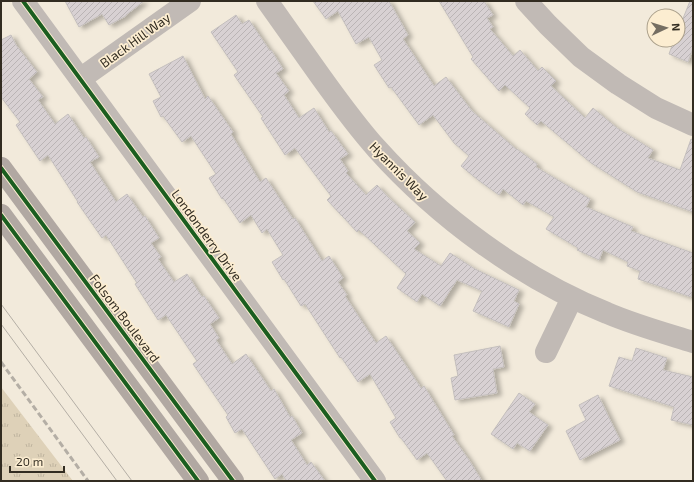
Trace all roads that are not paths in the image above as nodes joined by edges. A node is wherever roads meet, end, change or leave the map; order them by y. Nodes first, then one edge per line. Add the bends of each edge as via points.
1 (23, 1) edge
2 (190, 1) edge
3 (267, 1) edge
4 (526, 1) edge
5 (80, 79) junction
6 (693, 125) edge
7 (1, 168) edge
8 (1, 215) edge
9 (572, 298) junction
10 (693, 342) edge
11 (546, 352) dead end
12 (198, 481) edge
13 (233, 481) edge
14 (375, 481) edge

1 - 5 street, Londonderry Drive
2 - 5 street, Black Hill Way
3 - 9 street, Hyannis Way via 348,115 407,181 475,239 517,267
4 - 6 street via 581,57 656,108
5 - 14 street, Londonderry Drive
7 - 13 main road, Folsom Boulevard
8 - 12 main road
9 - 10 street, Hyannis Way via 647,329
9 - 11 street

